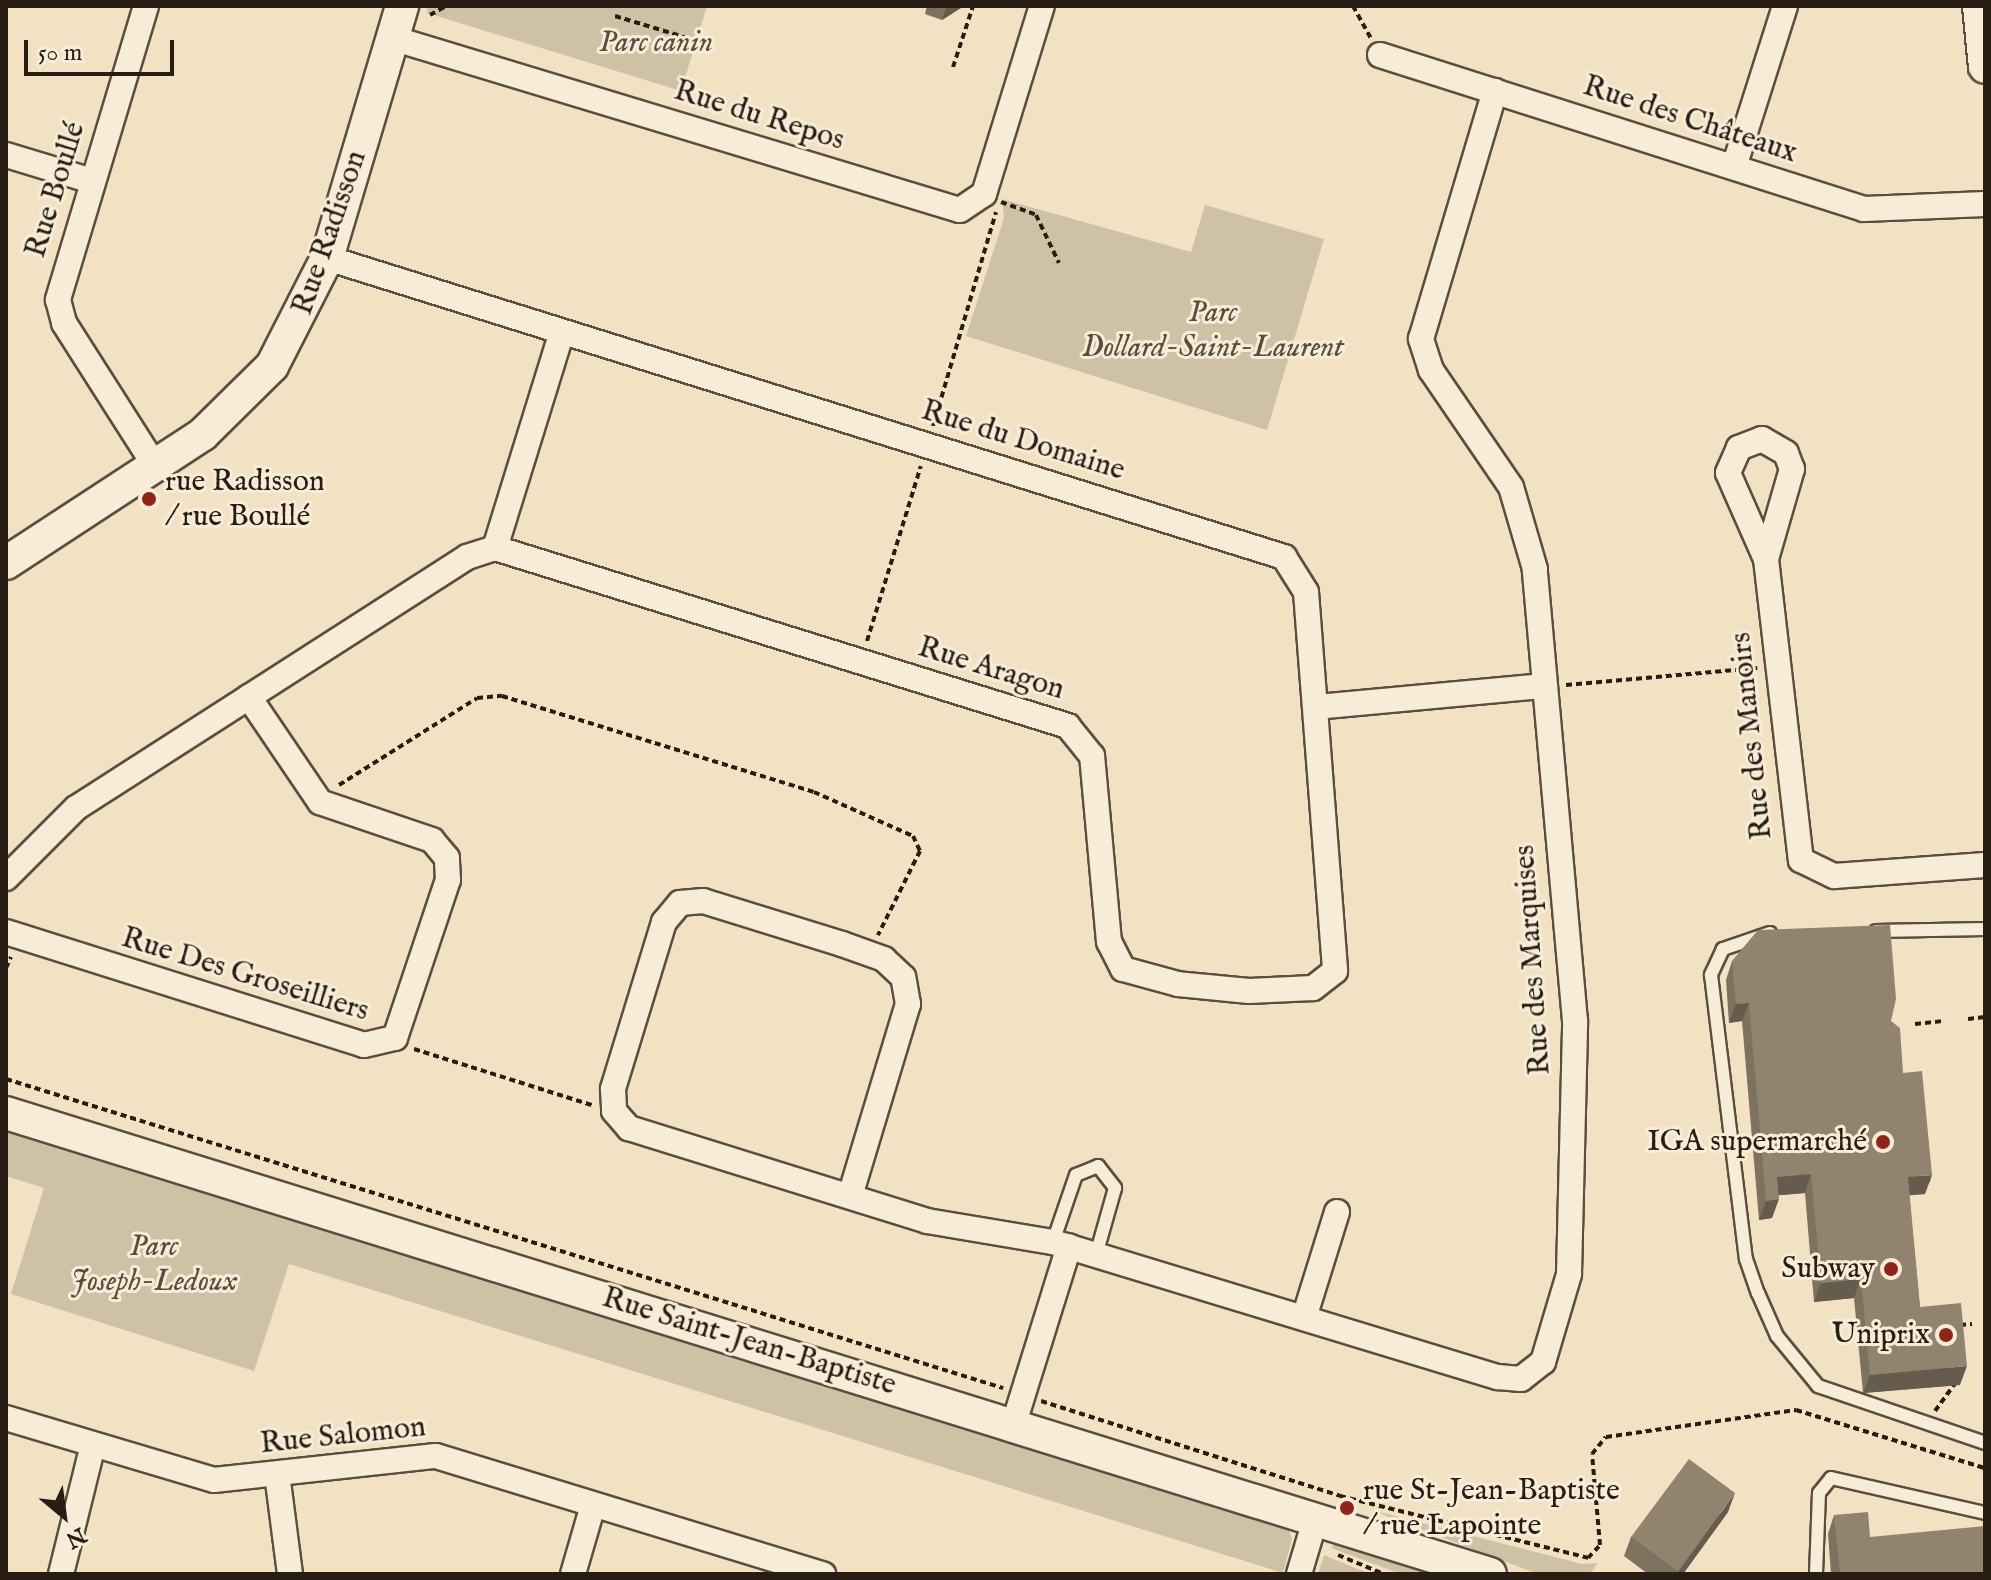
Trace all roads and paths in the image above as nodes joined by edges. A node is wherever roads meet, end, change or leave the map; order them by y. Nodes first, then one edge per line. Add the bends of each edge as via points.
1 (146, 6) edge
2 (446, 6) edge
3 (973, 6) edge
4 (1042, 6) edge
5 (1353, 6) edge
6 (1785, 6) edge
7 (1979, 6) edge
8 (416, 11) edge
9 (615, 16) dead end
10 (392, 38) junction
11 (707, 44) dead end
12 (1380, 55) joint
13 (953, 67) dead end
14 (1985, 67) edge
15 (1495, 91) junction
16 (6, 155) edge
17 (1734, 167) junction
18 (92, 181) junction
19 (999, 202) dead end
20 (1985, 204) edge
21 (996, 212) dead end
22 (327, 258) junction
23 (1059, 263) dead end
24 (562, 332) junction
25 (933, 428) dead end
26 (923, 460) dead end
27 (155, 466) junction
28 (495, 548) junction
29 (1766, 559) dead end
30 (6, 563) edge
31 (861, 662) junction
32 (1759, 668) dead end
33 (1553, 686) junction
34 (249, 697) junction
35 (1316, 707) junction
36 (316, 799) junction
37 (1985, 865) edge
38 (6, 878) edge
39 (1985, 929) edge
40 (1866, 931) edge
41 (6, 932) edge
42 (1787, 933) edge
43 (869, 953) junction
44 (1328, 980) joint
45 (1985, 1017) edge
46 (1968, 1019) dead end
47 (1945, 1021) dead end
48 (1915, 1024) dead end
49 (391, 1042) junction
50 (614, 1111) junction
51 (6, 1113) edge
52 (1928, 1170) edge
53 (1911, 1194) edge
54 (850, 1196) junction
55 (1337, 1212) dead end
56 (1061, 1244) junction
57 (1096, 1255) junction
58 (1304, 1318) junction
59 (1972, 1324) dead end
60 (1956, 1339) edge
61 (1959, 1367) edge
62 (1939, 1400) dead end
63 (6, 1418) edge
64 (1014, 1423) junction
65 (1908, 1431) dead end
66 (1898, 1441) dead end
67 (1985, 1443) edge
68 (93, 1445) junction
69 (277, 1474) junction
70 (593, 1505) junction
71 (1985, 1513) edge
72 (1313, 1530) junction
73 (815, 1573) edge
74 (61, 1574) edge
75 (290, 1574) edge
76 (573, 1574) edge
77 (1299, 1574) edge
78 (1384, 1574) edge
79 (1490, 1574) edge
80 (1816, 1574) edge

1 - 18 street, Rue Boullé
2 - 8 path
3 - 13 path
4 - 10 street, Rue du Repos via 984,194 970,208
5 - 12 path
6 - 17 street
7 - 14 street
8 - 10 street, Rue Radisson
9 - 11 path
10 - 22 street, Rue Radisson
12 - 15 street, Rue des Châteaux
15 - 17 street, Rue des Châteaux
15 - 33 street, Rue des Marquises via 1421,339 1431,370 1485,440 1520,508
16 - 18 street
17 - 20 street, Rue des Châteaux via 1877,211
18 - 27 street, Rue Boullé via 59,308
19 - 23 path via 1036,215
21 - 25 path
22 - 24 street, Rue du Domaine
22 - 27 street, Rue Radisson via 294,333 260,381
24 - 28 street
24 - 35 street, Rue du Domaine via 1278,553 1305,585
26 - 31 path
27 - 30 street, Rue Radisson
28 - 31 street, Rue Aragon
28 - 34 street via 467,557
29 - 37 street, Rue des Manoirs via 1801,860 1834,876
31 - 44 street, Rue Aragon via 1062,724 1084,739 1093,763 1110,948 1123,969 1228,990 1307,989
32 - 33 path
33 - 35 street
33 - 58 street, Rue des Marquises via 1575,1021 1569,1274 1546,1356 1531,1374 1509,1380
34 - 36 street
34 - 38 street via 76,808
35 - 44 street, Rue du Domaine via 1339,954
36 - 43 path via 477,698 502,696 814,792 913,836 920,851
36 - 49 street, Rue Des Groseilliers via 432,840 449,863 404,1022
39 - 40 lane
41 - 49 street, Rue Des Groseilliers via 364,1045
42 - 67 lane via 1737,940 1711,975 1746,1259 1758,1293 1777,1336 1818,1386
43 - 50 street via 703,901 675,907 613,1089
43 - 54 street via 895,967 908,997
45 - 46 path
47 - 48 path
49 - 50 path
50 - 54 street, Rue des Marquises via 634,1130
51 - 64 street, Rue Saint-Jean-Baptiste
52 - 53 path via 1929,1188
54 - 56 street, Rue des Marquises via 933,1223
55 - 58 street
56 - 57 street, Rue des Marquises
56 - 57 lane via 1076,1175 1098,1166 1115,1188
56 - 64 street
57 - 58 street, Rue des Marquises
59 - 60 path via 1955,1325
61 - 62 path via 1960,1380
63 - 68 street, Rue Salomon
64 - 72 street, Rue Saint-Jean-Baptiste
65 - 66 path
68 - 69 street, Rue Salomon via 204,1479
68 - 74 street
69 - 70 street, Rue Salomon via 429,1455
69 - 75 street
70 - 73 street, Rue Salomon
70 - 76 street
71 - 80 lane via 1831,1478 1819,1493
72 - 77 street
72 - 78 path
72 - 79 street, Rue Saint-Jean-Baptiste

